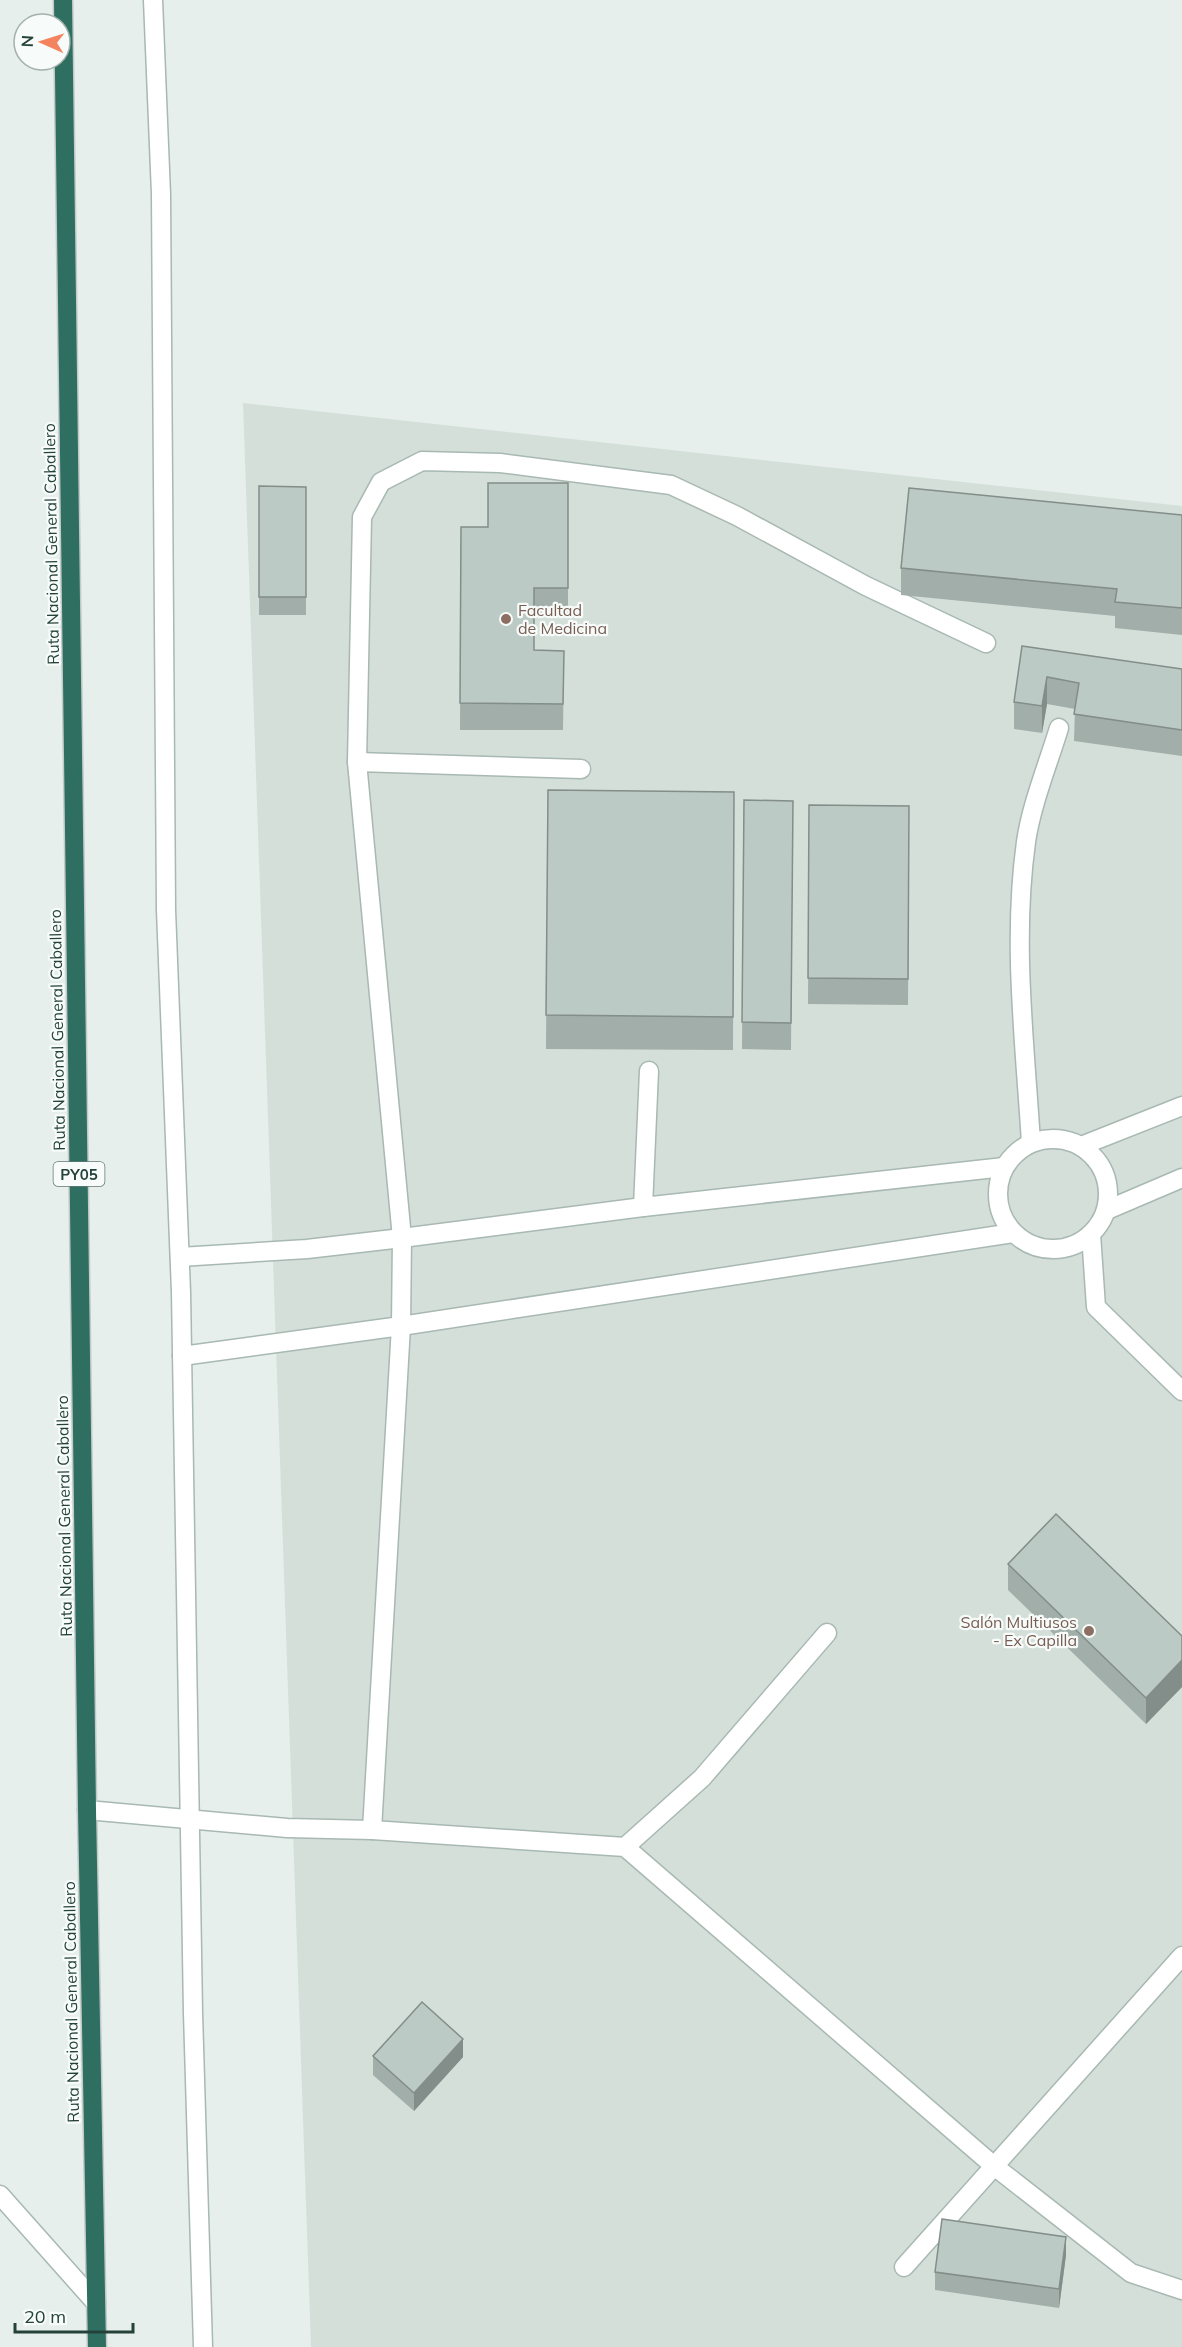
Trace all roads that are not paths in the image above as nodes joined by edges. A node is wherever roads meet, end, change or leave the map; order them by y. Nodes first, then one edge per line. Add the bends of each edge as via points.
1 (63, 0) edge
2 (153, 0) edge
3 (986, 643) dead end
4 (1059, 728) dead end
5 (357, 762) junction
6 (580, 769) dead end
7 (649, 1071) dead end
8 (1182, 1106) edge
9 (1031, 1143) junction
10 (1082, 1146) junction
11 (1004, 1167) junction
12 (1182, 1178) edge
13 (643, 1207) junction
14 (1107, 1210) junction
15 (1013, 1233) junction
16 (1091, 1234) junction
17 (402, 1238) junction
18 (180, 1257) junction
19 (401, 1326) junction
20 (182, 1356) junction
21 (1182, 1391) edge
22 (827, 1633) dead end
23 (87, 1810) junction
24 (191, 1820) junction
25 (372, 1830) junction
26 (625, 1847) junction
27 (1182, 1956) edge
28 (994, 2166) junction
29 (0, 2195) edge
30 (904, 2267) dead end
31 (1182, 2290) edge
32 (96, 2303) junction
33 (97, 2347) edge
34 (203, 2347) edge

1 - 23 highway, Ruta Nacional General Caballero / PY05
2 - 18 street via 161,194 166,910
3 - 5 street via 671,485 500,463 422,461 381,482 362,517
4 - 9 street via 1026,839 1020,901
5 - 6 street
5 - 17 street
7 - 13 street
8 - 10 street
9 - 10 street via 1051,1139
9 - 11 street
10 - 14 street via 1098,1163 1106,1180
11 - 13 street
11 - 15 street via 998,1187 999,1209
12 - 14 street
13 - 17 street
14 - 16 street
15 - 16 street via 1038,1248 1068,1248
15 - 19 street
16 - 21 street via 1096,1306
17 - 18 street
17 - 19 street
18 - 20 street
19 - 20 street
19 - 25 street
20 - 24 street
22 - 26 street via 702,1778
23 - 24 street
23 - 32 highway, Ruta Nacional General Caballero / PY05
24 - 25 street
24 - 34 street
25 - 26 street
26 - 28 street
27 - 28 street
28 - 30 street
28 - 31 street via 1131,2272
29 - 32 street
32 - 33 highway, Ruta Nacional General Caballero / PY05

